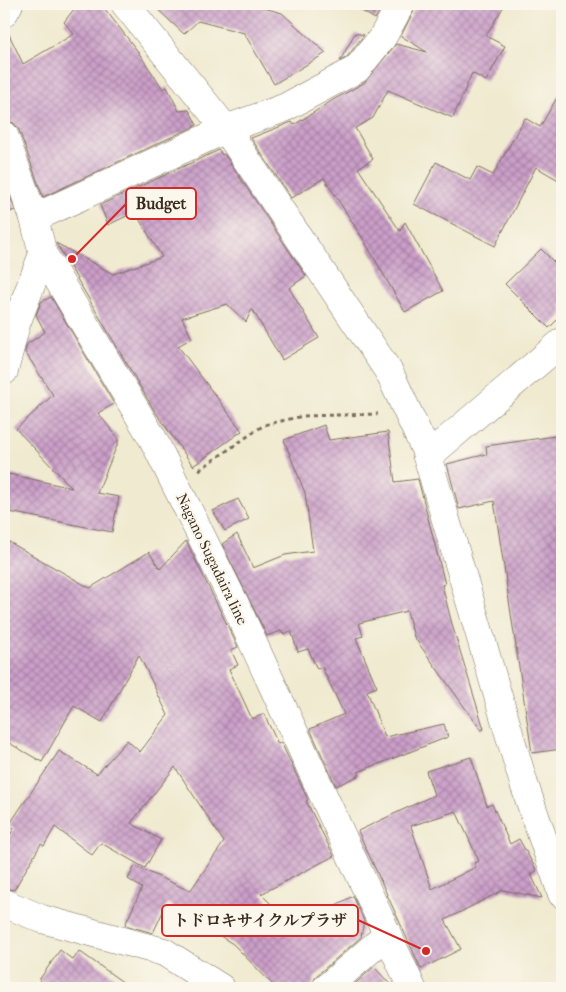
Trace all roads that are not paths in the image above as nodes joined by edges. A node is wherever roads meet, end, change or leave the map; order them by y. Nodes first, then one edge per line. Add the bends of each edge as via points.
1 (9, 4) edge
2 (125, 4) edge
3 (401, 4) edge
4 (4, 13) edge
5 (226, 129) junction
6 (4, 135) edge
7 (34, 218) junction
8 (43, 254) junction
9 (562, 342) edge
10 (4, 371) edge
11 (427, 457) junction
12 (562, 894) edge
13 (4, 904) edge
14 (387, 935) junction
15 (221, 988) edge
16 (326, 988) edge
17 (412, 988) edge

1 - 4 street
2 - 5 street
3 - 5 street via 382,38 357,69 284,108
5 - 7 street
5 - 11 street via 389,372
6 - 7 street, Nagano Sugadaira line
7 - 8 street, Nagano Sugadaira line
8 - 10 street via 16,324
8 - 14 street, Nagano Sugadaira line via 153,439 236,606
9 - 11 street
11 - 12 street via 524,784
13 - 15 street via 42,919 164,952
14 - 16 street
14 - 17 street, Nagano Sugadaira line

